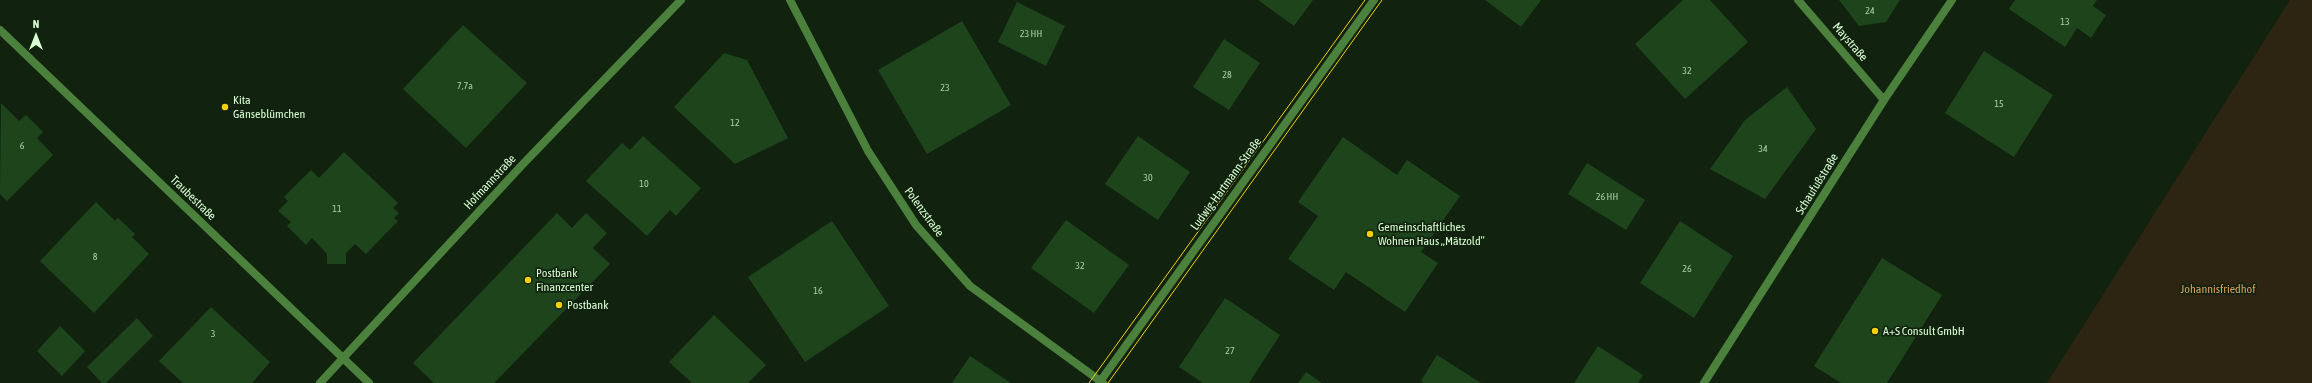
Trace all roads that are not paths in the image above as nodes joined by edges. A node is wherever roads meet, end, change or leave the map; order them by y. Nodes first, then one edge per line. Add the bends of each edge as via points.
1 (681, 0) edge
2 (790, 0) edge
3 (1374, 0) edge
4 (1798, 0) edge
5 (1952, 0) edge
6 (0, 30) edge
7 (1884, 100) junction
8 (343, 358) junction
9 (1101, 382) edge
10 (320, 383) edge
11 (369, 383) edge
12 (1704, 383) edge

1 - 8 street, Hofmannstraße via 523,164
2 - 9 street, Polenzstraße via 868,151 916,225 970,286
3 - 9 street, Ludwig-Hartmann-Straße
4 - 7 street, Maystraße
5 - 7 street, Schaufußstraße
6 - 8 street, Traubestraße
7 - 12 street, Schaufußstraße
8 - 10 street, Hofmannstraße
8 - 11 street, Traubestraße

